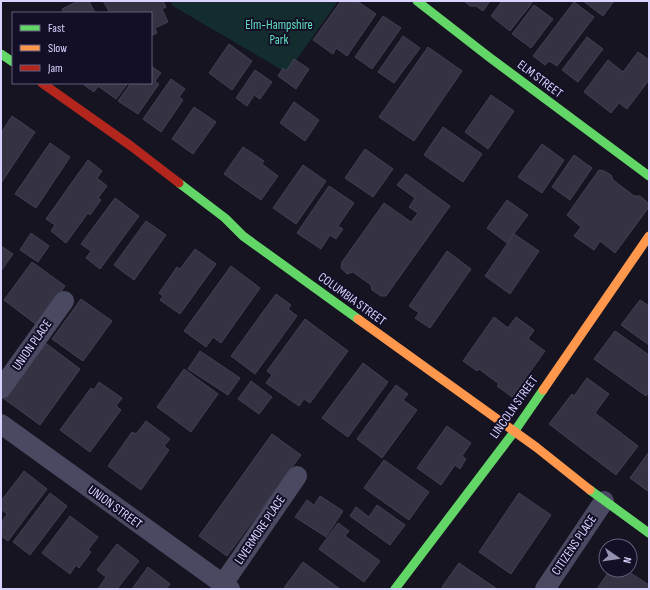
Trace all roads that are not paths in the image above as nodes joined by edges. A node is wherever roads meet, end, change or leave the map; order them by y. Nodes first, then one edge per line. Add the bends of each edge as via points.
1 (417, 1) edge
2 (1, 54) edge
3 (12, 61) edge
4 (43, 84) edge
5 (649, 176) edge
6 (649, 236) edge
7 (64, 301) dead end
8 (1, 389) edge
9 (1, 424) edge
10 (514, 432) junction
11 (297, 476) dead end
12 (604, 501) junction
13 (649, 534) edge
14 (226, 587) edge
15 (395, 589) edge
16 (545, 589) edge

1 - 5 main road, ELM STREET
2 - 3 main road
4 - 10 main road, COLUMBIA STREET via 132,146 225,218 243,236
6 - 10 main road, LINCOLN STREET
7 - 8 street, UNION PLACE
9 - 14 street, UNION STREET
10 - 12 main road, COLUMBIA STREET
10 - 15 main road, LINCOLN STREET
11 - 14 street, LIVERMORE PLACE
12 - 13 main road, COLUMBIA STREET
12 - 16 street, CITIZENS PLACE

